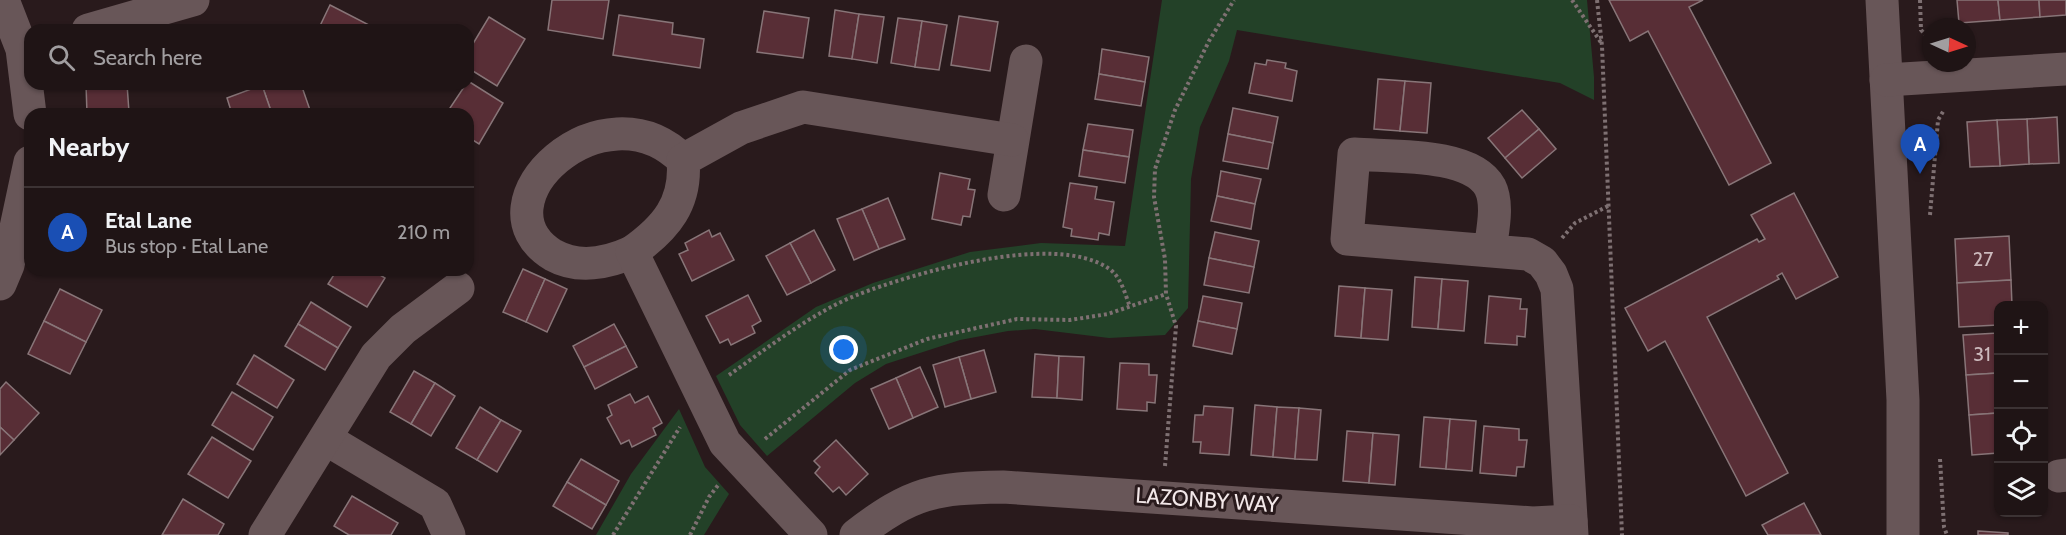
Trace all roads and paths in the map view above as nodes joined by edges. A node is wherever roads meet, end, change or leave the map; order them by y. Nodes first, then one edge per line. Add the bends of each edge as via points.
1 (3, 0) edge
2 (193, 0) edge
3 (1234, 0) edge
4 (1572, 0) edge
5 (1597, 0) edge
6 (1882, 0) edge
7 (1920, 0) edge
8 (109, 24) edge
9 (1922, 31) edge
10 (24, 44) edge
11 (1602, 46) junction
12 (1026, 61) dead end
13 (2066, 69) edge
14 (1962, 75) junction
15 (1886, 80) junction
16 (29, 90) edge
17 (30, 108) edge
18 (1012, 140) junction
19 (682, 160) junction
20 (24, 190) edge
21 (1004, 195) dead end
22 (1608, 206) junction
23 (1930, 219) dead end
24 (1490, 251) junction
25 (632, 252) junction
26 (1542, 262) junction
27 (0, 284) edge
28 (458, 288) dead end
29 (1166, 294) junction
30 (1130, 307) junction
31 (702, 394) junction
32 (326, 439) junction
33 (1940, 456) dead end
34 (740, 460) junction
35 (1163, 497) junction
36 (1572, 528) edge
37 (265, 535) edge
38 (449, 535) edge
39 (612, 535) edge
40 (690, 535) edge
41 (811, 535) edge
42 (856, 535) edge
43 (1622, 535) edge
44 (1903, 535) edge
45 (1947, 535) edge

1 - 10 street
2 - 8 street
3 - 29 path via 1175,110 1155,169 1154,197 1165,259
4 - 11 path
5 - 11 path
6 - 15 street
7 - 9 path
11 - 22 path
12 - 18 street
13 - 14 street
14 - 15 street
14 - 23 path via 1938,120
15 - 44 street via 1903,400
16 - 17 street
18 - 19 street via 803,107 741,128
18 - 21 street
19 - 25 street via 685,180 679,202 656,236
19 - 25 street via 669,146 646,137 600,136 555,158 540,174 528,211 529,228 538,246 558,258 583,264 614,260
20 - 27 street via 8,265
22 - 26 path via 1575,223
22 - 43 path
24 - 24 street via 1494,203 1490,187 1471,168 1455,163 1354,154 1347,239
24 - 26 street via 1528,254
25 - 31 street
26 - 36 street, LAZONBY WAY via 1557,289
28 - 32 street via 403,329 376,356
29 - 30 path
29 - 35 path via 1176,326
30 - 31 path via 1122,285 1109,268 1080,258 1031,252 960,263 855,295 793,331
30 - 34 path via 1070,320 1017,319 927,339 850,370
31 - 34 street via 726,443
31 - 39 path
32 - 37 street
32 - 38 street via 435,504
33 - 45 path
34 - 40 path via 709,497
34 - 41 street
35 - 36 street, LAZONBY WAY
35 - 42 street, LAZONBY WAY via 1003,487 951,488 921,494 882,514

